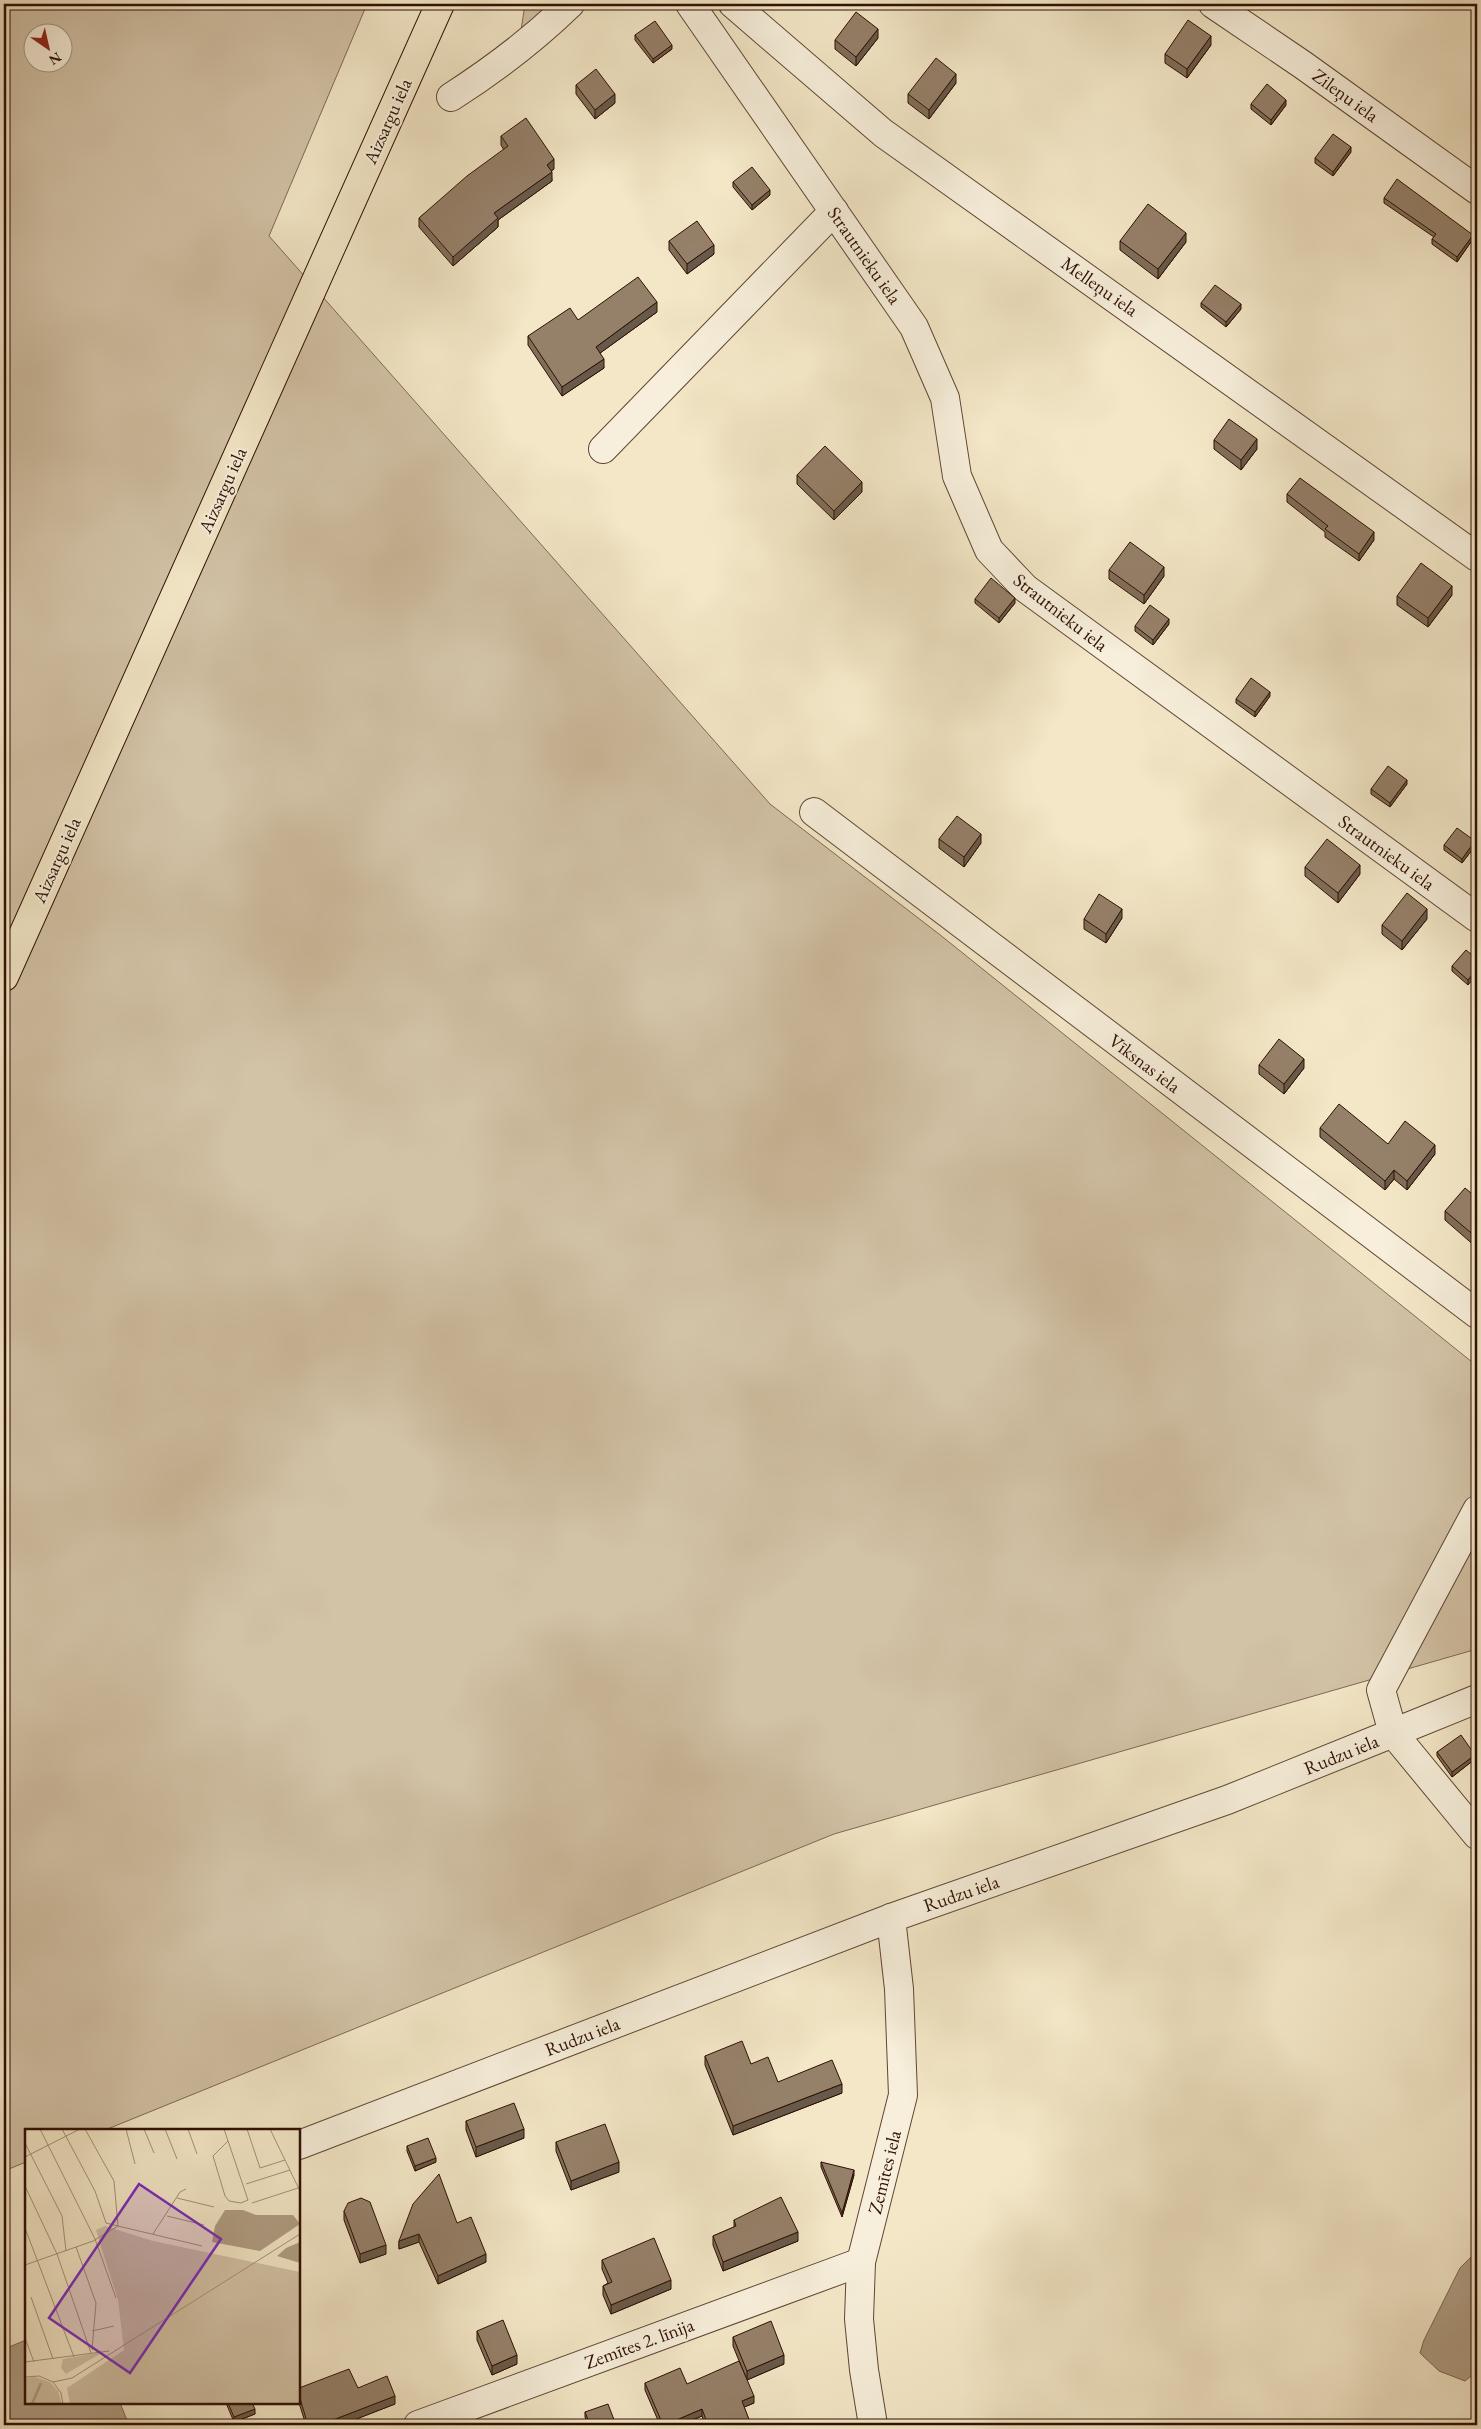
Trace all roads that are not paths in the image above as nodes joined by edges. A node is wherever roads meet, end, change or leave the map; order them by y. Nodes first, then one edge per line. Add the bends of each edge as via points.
1 (440, 4) edge
2 (570, 4) edge
3 (690, 4) edge
4 (733, 4) edge
5 (1213, 4) edge
6 (450, 97) dead end
7 (1477, 190) edge
8 (834, 211) junction
9 (603, 449) dead end
10 (1477, 557) edge
11 (814, 812) dead end
12 (1477, 918) edge
13 (4, 977) edge
14 (1477, 1314) edge
15 (1477, 1510) edge
16 (1477, 1699) edge
17 (1393, 1733) junction
18 (1477, 1835) edge
19 (891, 1918) junction
20 (300, 2145) edge
21 (861, 2262) junction
22 (418, 2425) edge
23 (874, 2425) edge

1 - 13 highway, Aizsargu iela
2 - 6 street via 544,29 482,77
3 - 8 street, Strautnieku iela
4 - 10 street, Melleņu iela via 883,132
5 - 7 street, Zileņu iela
8 - 9 street
8 - 12 street, Strautnieku iela via 914,327 945,398 957,476 988,550 1025,588
11 - 14 street, Vīksnas iela
15 - 17 street, Rudzu iela via 1381,1690
16 - 17 street
17 - 18 street
17 - 19 street, Rudzu iela via 1227,1800
19 - 20 street, Rudzu iela
19 - 21 street, Zemītes iela via 899,1989 904,2095
21 - 22 street, Zemītes 2. līnija
21 - 23 street, Zemītes iela via 859,2319

